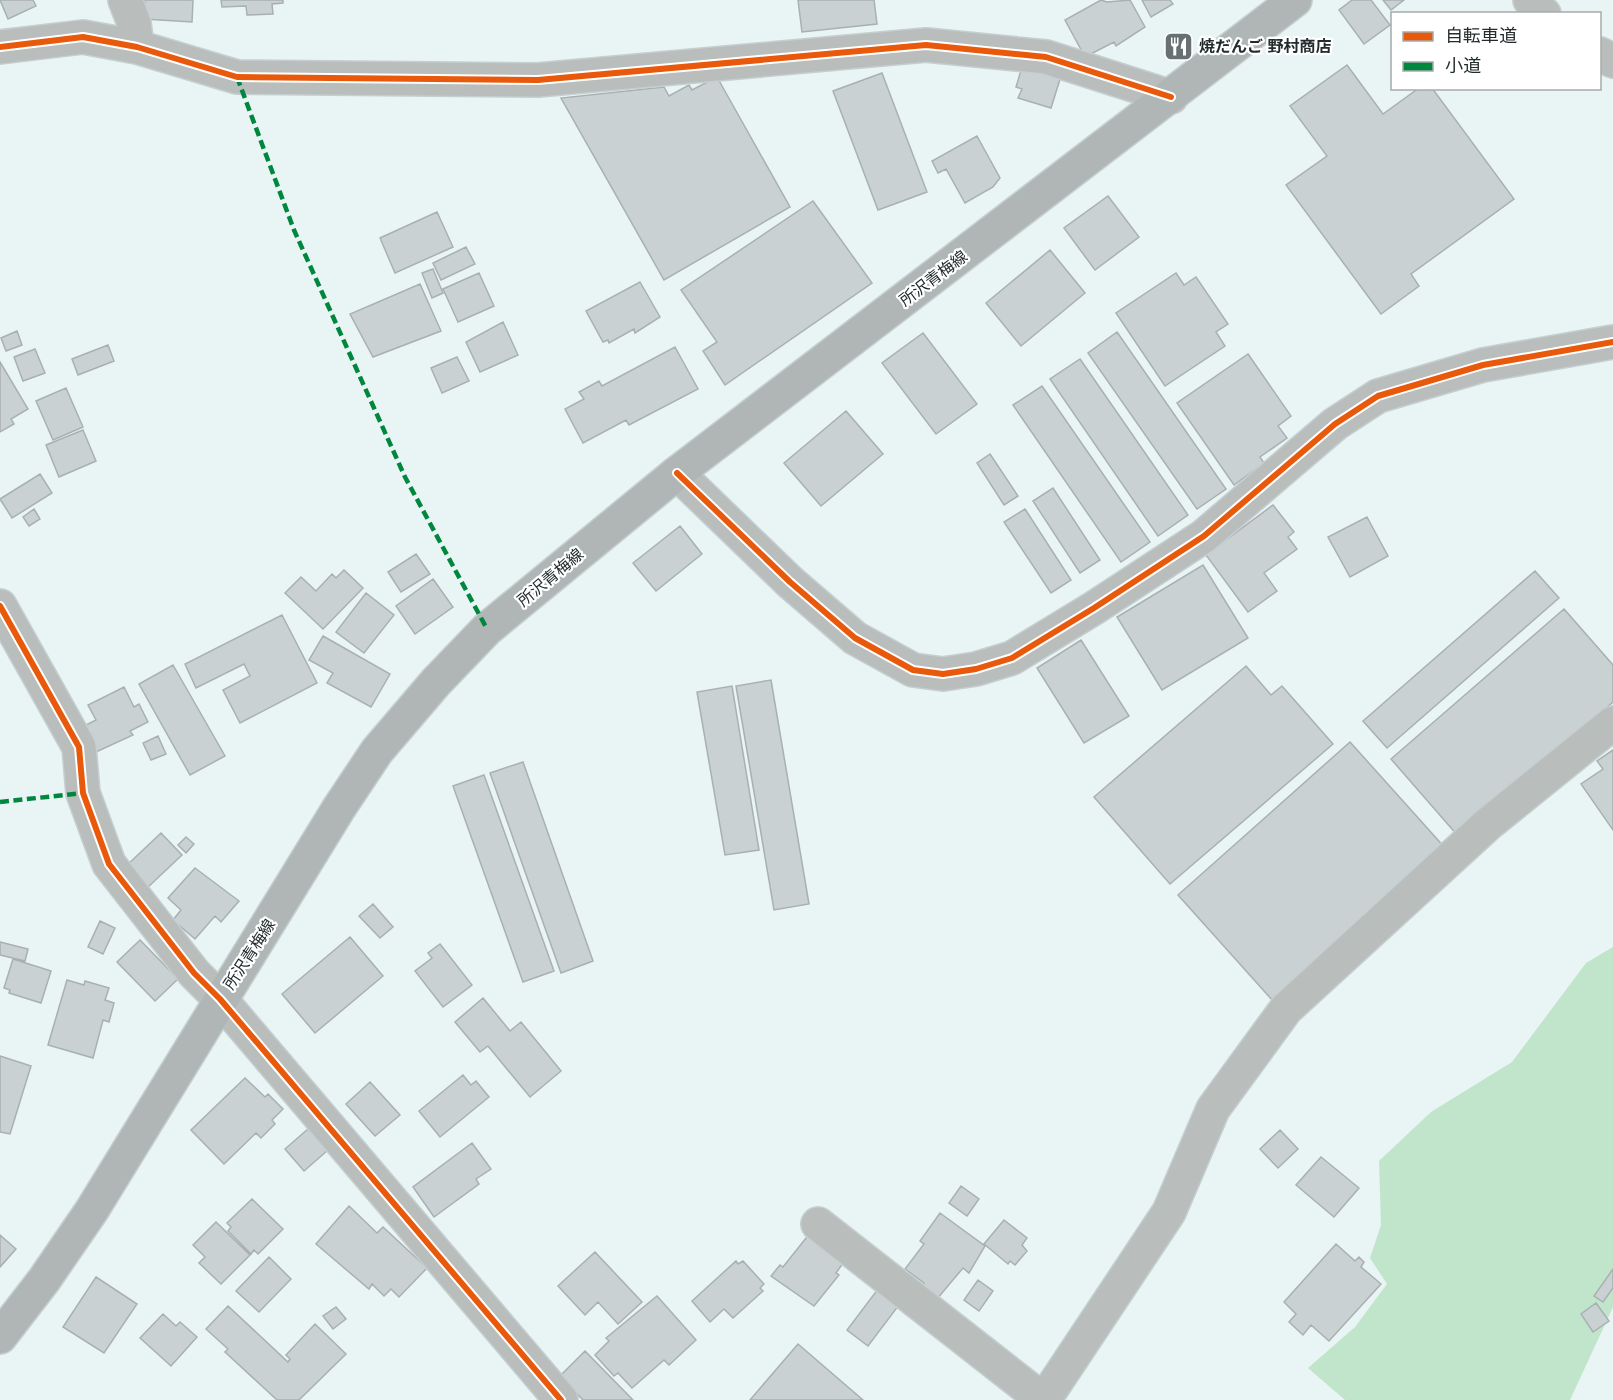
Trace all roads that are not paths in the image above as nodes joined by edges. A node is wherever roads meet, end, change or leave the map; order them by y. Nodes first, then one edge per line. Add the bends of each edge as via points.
1 (124, 0) edge
2 (1295, 0) edge
3 (1530, 0) edge
4 (1542, 12) edge
5 (136, 47) junction
6 (0, 48) edge
7 (1171, 97) junction
8 (1613, 342) edge
9 (677, 473) junction
10 (0, 606) edge
11 (1613, 723) edge
12 (220, 999) junction
13 (818, 1224) dead end
14 (0, 1337) edge
15 (561, 1400) edge
16 (1044, 1400) edge

1 - 5 street via 134,23
2 - 7 main road, 所沢青梅線
3 - 4 street
5 - 6 street via 83,37
5 - 7 street via 237,77 538,80 926,45 1046,57
7 - 9 main road, 所沢青梅線
8 - 9 street via 1483,364 1378,396 1335,423 1204,536 1094,608 1012,658 943,674 913,670 855,638 790,582
9 - 12 main road, 所沢青梅線 via 488,629 436,682 377,751
10 - 12 street via 79,747 83,794 109,864 194,973
11 - 16 street via 1488,824 1286,1009 1213,1109 1169,1212
12 - 14 main road, 所沢青梅線 via 92,1210
12 - 15 street
13 - 16 street

